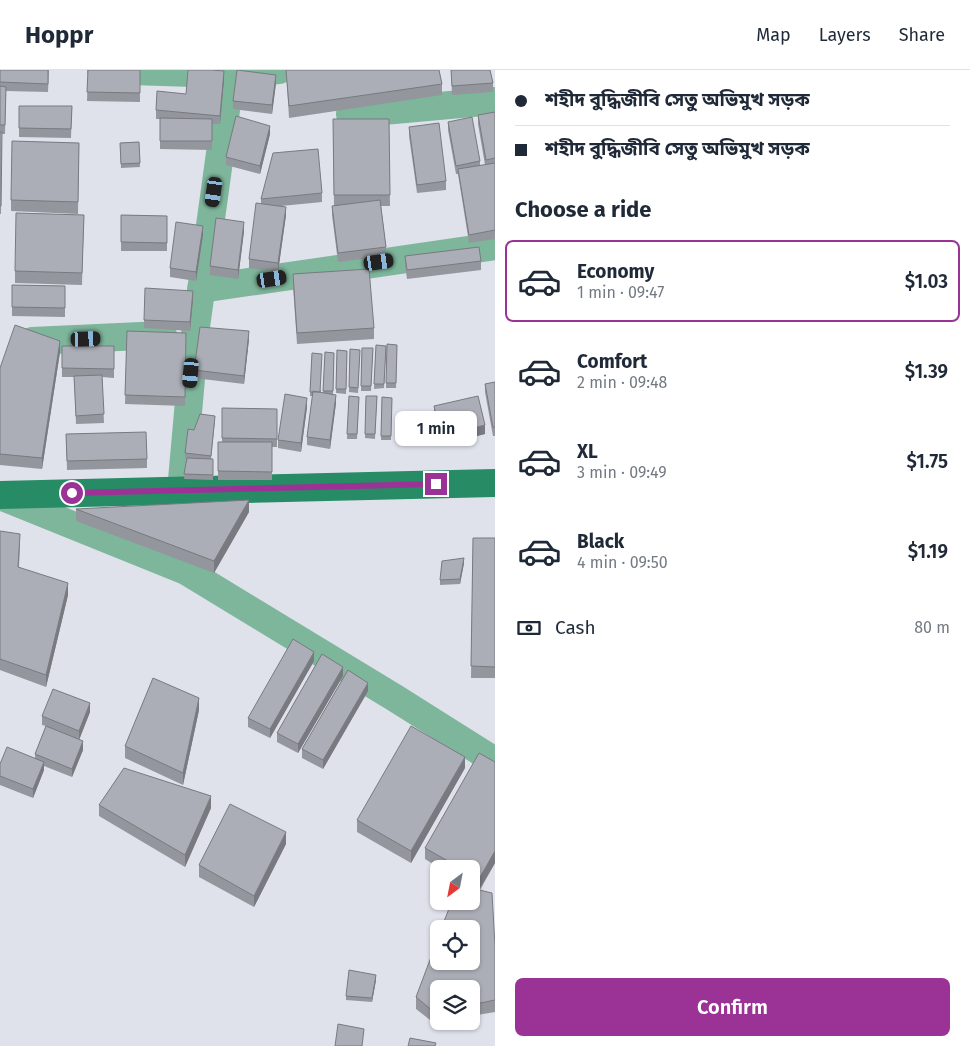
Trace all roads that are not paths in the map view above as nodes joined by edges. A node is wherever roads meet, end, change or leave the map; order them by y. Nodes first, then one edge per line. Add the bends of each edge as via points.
1 (100, 70) edge
2 (279, 70) edge
3 (231, 74) junction
4 (495, 101) edge
5 (350, 114) edge
6 (495, 246) edge
7 (201, 289) junction
8 (195, 334) junction
9 (32, 341) edge
10 (495, 483) edge
11 (181, 491) junction
12 (0, 495) edge
13 (495, 760) edge

1 - 3 street
2 - 3 street
3 - 7 street
4 - 5 street
6 - 7 street
7 - 8 street
8 - 9 street
8 - 11 street
10 - 11 main road
11 - 12 main road
12 - 13 street via 186,571

